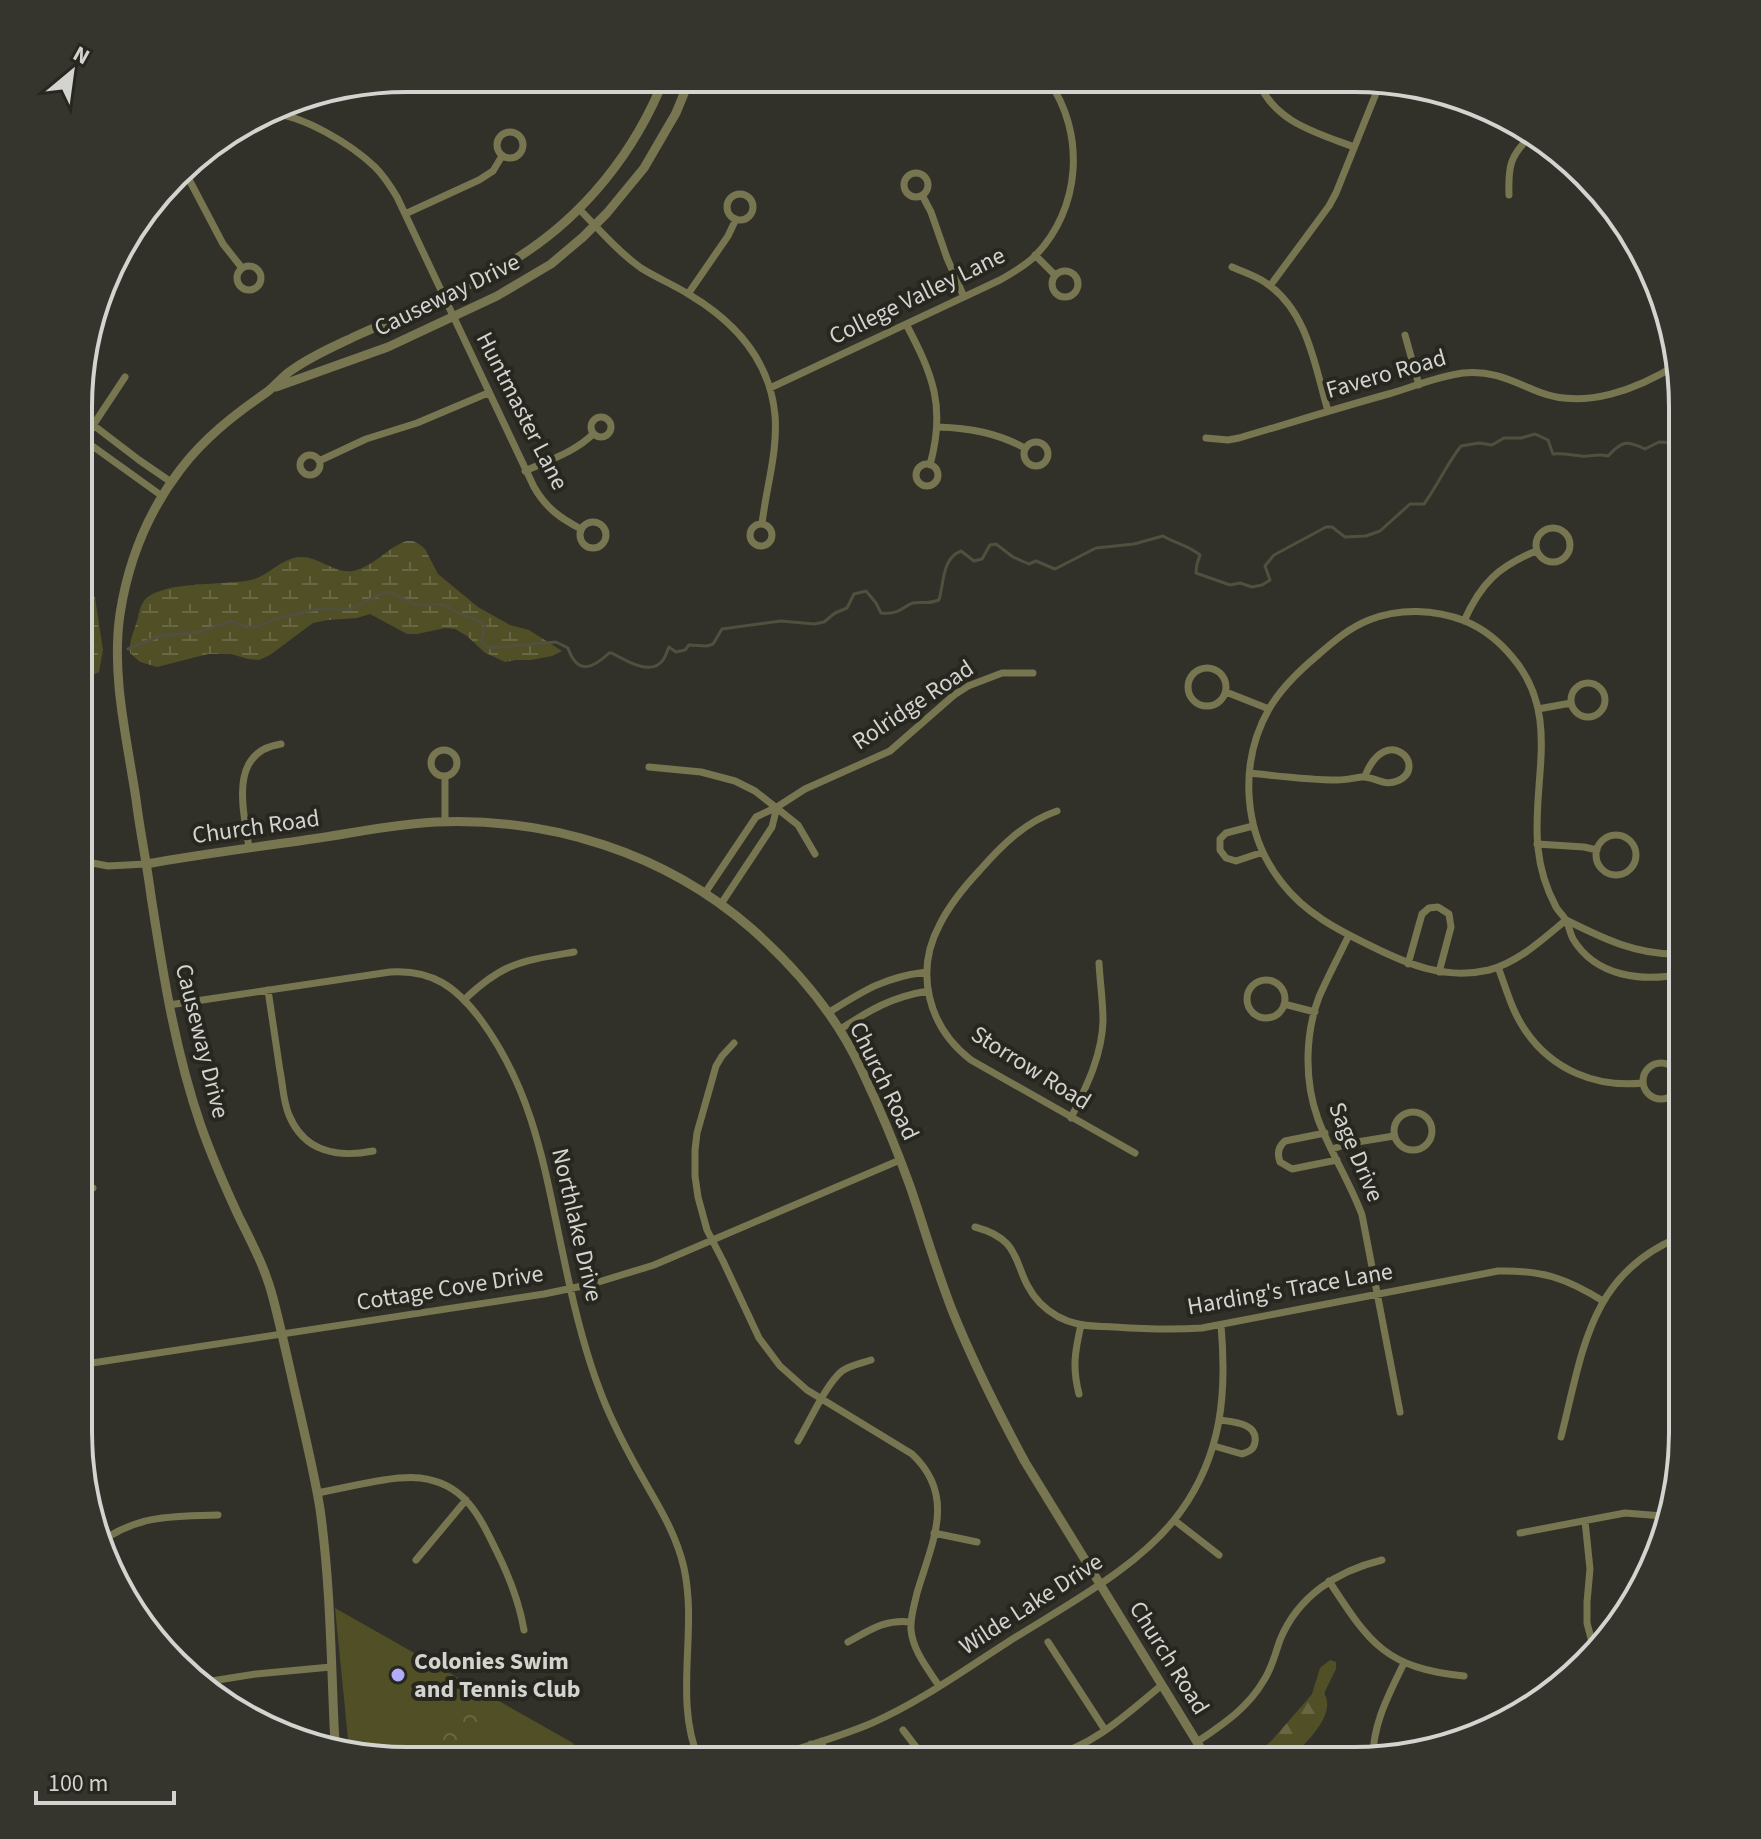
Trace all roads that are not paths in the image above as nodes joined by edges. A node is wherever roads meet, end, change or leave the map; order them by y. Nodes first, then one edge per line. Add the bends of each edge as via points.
1 (658, 92) edge
2 (684, 92) edge
3 (1056, 92) edge
4 (1264, 92) edge
5 (1376, 93) edge
6 (287, 116) edge
7 (1524, 142) edge
8 (1354, 147) junction
9 (502, 156) dead end
10 (189, 179) edge
11 (922, 195) dead end
12 (1509, 195) dead end
13 (579, 209) junction
14 (405, 214) junction
15 (736, 219) dead end
16 (595, 225) junction
17 (1035, 255) junction
18 (1232, 267) dead end
19 (242, 268) dead end
20 (1055, 275) dead end
21 (1270, 286) junction
22 (688, 294) junction
23 (443, 296) junction
24 (964, 297) junction
25 (453, 317) junction
26 (906, 324) junction
27 (1405, 335) dead end
28 (1666, 370) edge
29 (125, 377) dead end
30 (1419, 385) junction
31 (273, 388) junction
32 (770, 388) junction
33 (488, 393) junction
34 (1328, 411) junction
35 (93, 425) joint
36 (938, 427) junction
37 (593, 434) dead end
38 (1206, 438) dead end
39 (92, 445) edge
40 (1025, 448) dead end
41 (319, 461) dead end
42 (930, 465) dead end
43 (525, 471) junction
44 (171, 482) junction
45 (162, 496) junction
46 (762, 524) dead end
47 (581, 529) dead end
48 (1536, 551) junction
49 (1464, 621) junction
50 (1033, 673) dead end
51 (1226, 692) junction
52 (1571, 703) junction
53 (1269, 709) junction
54 (1538, 709) junction
55 (281, 744) dead end
56 (649, 767) dead end
57 (1250, 773) junction
58 (445, 776) dead end
59 (1365, 776) junction
60 (777, 807) junction
61 (1057, 811) dead end
62 (445, 822) junction
63 (1253, 826) junction
64 (1537, 844) junction
65 (249, 848) junction
66 (1597, 850) junction
67 (1263, 852) junction
68 (815, 854) dead end
69 (92, 863) edge
70 (146, 864) junction
71 (705, 893) junction
72 (721, 904) junction
73 (1566, 920) junction
74 (1349, 935) junction
75 (574, 952) dead end
76 (1669, 953) edge
77 (1099, 963) dead end
78 (1408, 964) junction
79 (1498, 967) junction
80 (927, 972) junction
81 (1439, 972) junction
82 (1669, 976) edge
83 (268, 990) junction
84 (928, 991) junction
85 (465, 999) junction
86 (1284, 1004) junction
87 (169, 1005) junction
88 (1315, 1012) junction
89 (828, 1013) junction
90 (839, 1030) junction
91 (734, 1043) dead end
92 (1669, 1064) edge
93 (1643, 1083) junction
94 (1669, 1097) edge
95 (1071, 1118) junction
96 (1325, 1133) junction
97 (1394, 1136) junction
98 (1332, 1149) junction
99 (373, 1151) dead end
100 (1135, 1153) dead end
101 (900, 1160) junction
102 (1337, 1160) junction
103 (975, 1227) dead end
104 (713, 1241) junction
105 (1669, 1242) edge
106 (570, 1289) junction
107 (1377, 1295) junction
108 (1603, 1301) junction
109 (1081, 1325) junction
110 (1221, 1325) junction
111 (282, 1335) junction
112 (871, 1360) dead end
113 (92, 1363) edge
114 (1079, 1394) dead end
115 (822, 1400) junction
116 (1400, 1412) dead end
117 (1220, 1420) junction
118 (1561, 1437) dead end
119 (798, 1441) dead end
120 (1214, 1446) junction
121 (317, 1493) junction
122 (466, 1500) junction
123 (218, 1515) dead end
124 (1657, 1516) edge
125 (1174, 1520) junction
126 (1585, 1521) junction
127 (934, 1533) junction
128 (1520, 1533) dead end
129 (110, 1535) edge
130 (977, 1542) dead end
131 (1219, 1555) dead end
132 (416, 1560) dead end
133 (1382, 1560) dead end
134 (1329, 1581) junction
135 (1100, 1584) junction
136 (911, 1622) junction
137 (524, 1630) dead end
138 (1591, 1640) edge
139 (848, 1642) dead end
140 (1048, 1642) dead end
141 (1404, 1663) junction
142 (331, 1667) junction
143 (1464, 1676) dead end
144 (213, 1681) edge
145 (1162, 1685) junction
146 (939, 1686) junction
147 (903, 1730) dead end
148 (1105, 1730) junction
149 (335, 1738) edge
150 (822, 1741) junction
151 (1197, 1742) junction
152 (811, 1744) junction
153 (1374, 1746) edge
154 (694, 1747) edge
155 (802, 1747) edge
156 (811, 1747) edge
157 (823, 1747) edge
158 (916, 1747) edge
159 (1077, 1747) edge
160 (1200, 1747) edge

1 - 13 street, Causeway Drive via 624,154
2 - 16 street, Causeway Drive via 644,168
3 - 17 street, College Valley Lane via 1071,130 1072,183 1054,230
4 - 8 street via 1289,119
5 - 8 street
6 - 14 street, Huntmaster Lane via 314,126 363,157 388,183
7 - 12 street via 1510,164
8 - 21 street via 1329,206
9 - 14 street via 479,180
10 - 19 street
11 - 24 street
13 - 16 street
13 - 23 street, Causeway Drive via 514,260
14 - 23 street, Huntmaster Lane
15 - 22 street
16 - 22 street via 639,266
16 - 25 street, Causeway Drive via 525,281
17 - 20 street
17 - 24 street, College Valley Lane
18 - 21 street
21 - 34 street via 1305,333
22 - 32 street via 735,328
23 - 25 street, Huntmaster Lane
23 - 31 street, Causeway Drive via 327,350 287,373
24 - 26 street, College Valley Lane
25 - 31 street, Causeway Drive via 388,347
25 - 33 street, Huntmaster Lane
26 - 32 street, College Valley Lane
26 - 36 street via 931,375
27 - 30 street
28 - 30 street, Favero Road via 1586,399 1553,396 1485,373
29 - 35 street
30 - 34 street, Favero Road
31 - 44 street, Causeway Drive via 220,427
32 - 46 street via 775,439
33 - 41 street
33 - 43 street, Huntmaster Lane
34 - 38 street, Favero Road via 1239,438
35 - 44 street
36 - 40 street via 976,430
36 - 42 street
37 - 43 street
39 - 45 street
43 - 47 street, Huntmaster Lane via 549,508
44 - 45 street, Causeway Drive
45 - 70 street, Causeway Drive via 137,549 118,630 120,697
48 - 48 street via 1557,562 1569,552 1569,538 1558,528 1544,529 1535,541
48 - 49 street via 1491,579
49 - 53 street via 1409,611 1365,622 1305,666
49 - 54 street via 1516,661
50 - 60 street, Rolridge Road via 1002,673 968,686 890,751
51 - 51 street via 1224,678 1213,669 1198,670 1189,681 1191,696 1202,705 1216,704
51 - 53 street
52 - 52 street via 1575,712 1588,717 1601,710 1605,696 1592,683 1582,683 1571,693
52 - 54 street
53 - 57 street
54 - 64 street via 1542,739
55 - 65 street via 258,753 244,775
56 - 60 street via 722,777
57 - 59 street via 1337,780
57 - 63 street
58 - 62 street
59 - 59 street via 1399,781 1408,773 1408,759 1398,750 1386,751 1372,761
60 - 68 street via 798,825
60 - 71 street, Rolridge Road via 756,817
60 - 72 street via 772,827
61 - 80 street, Storrow Road via 1026,825 970,881 937,928
62 - 65 street, Church Road
62 - 71 street, Church Road via 499,823 573,835 635,856
63 - 67 street
63 - 67 street via 1226,833 1220,850 1236,861
64 - 66 street
64 - 73 street via 1546,885
65 - 70 street, Church Road
66 - 66 street via 1599,865 1611,874 1627,872 1636,859 1633,844 1621,835 1606,838
67 - 74 street via 1302,905
69 - 70 street, Church Road
70 - 87 street, Causeway Drive
71 - 72 street, Church Road
72 - 89 street, Church Road via 771,945
73 - 76 street via 1625,947
73 - 79 street
73 - 82 street via 1583,953 1598,964 1641,978
74 - 78 street
74 - 88 street, Sage Drive
75 - 85 street via 512,965
77 - 95 street via 1100,1045
78 - 81 street
78 - 81 street via 1422,914 1438,907 1446,910 1452,923
79 - 81 street
79 - 93 street via 1516,1015 1546,1054 1589,1079
80 - 84 street, Storrow Road
80 - 89 street via 875,985
83 - 85 street, Northlake Drive via 401,971 441,981
83 - 87 street, Northlake Drive
83 - 99 street via 286,1106 296,1128 328,1151
84 - 90 street via 890,1000
84 - 95 street, Storrow Road via 941,1028 963,1054
85 - 106 street, Northlake Drive via 495,1038 522,1092
86 - 86 street via 1282,989 1271,981 1256,982 1248,994 1249,1008 1261,1017 1275,1015
86 - 88 street
87 - 111 street, Causeway Drive via 202,1129 262,1264
88 - 96 street, Sage Drive via 1309,1082
89 - 90 street, Church Road
90 - 101 street, Church Road
91 - 104 street via 716,1066 695,1150 698,1197
92 - 93 street via 1652,1065
93 - 94 street via 1651,1096
95 - 100 street, Storrow Road
96 - 98 street, Sage Drive
96 - 102 street via 1285,1141 1278,1153 1280,1162 1292,1169
97 - 97 street via 1403,1148 1418,1150 1432,1131 1422,1115 1408,1113 1396,1122
97 - 98 street
98 - 102 street, Sage Drive
101 - 104 street, Cottage Cove Drive
101 - 135 street, Church Road via 952,1308 989,1392
102 - 107 street, Sage Drive via 1362,1215
103 - 109 street, Harding's Trace Lane via 1008,1244 1040,1302
104 - 106 street, Cottage Cove Drive via 619,1277
104 - 115 street via 759,1338 792,1378
105 - 108 street via 1633,1265
106 - 111 street, Cottage Cove Drive
106 - 154 street, Northlake Drive via 599,1389 670,1526 684,1566 689,1602 687,1710
107 - 108 street, Harding's Trace Lane via 1522,1270 1556,1277
107 - 110 street, Harding's Trace Lane
107 - 116 street, Sage Drive
108 - 118 street via 1588,1334
109 - 110 street, Harding's Trace Lane via 1172,1330
109 - 114 street via 1074,1360
110 - 117 street, Wilde Lake Drive
111 - 113 street, Cottage Cove Drive
111 - 121 street, Causeway Drive
112 - 115 street via 840,1372
115 - 119 street
115 - 127 street via 921,1463 938,1496
117 - 120 street, Wilde Lake Drive
117 - 120 street via 1248,1427 1255,1443 1242,1454
120 - 125 street, Wilde Lake Drive
121 - 122 street via 412,1478 441,1483
121 - 142 street, Causeway Drive
122 - 132 street
122 - 137 street via 478,1513 508,1574
123 - 129 street via 141,1521
124 - 126 street via 1625,1513
125 - 131 street
125 - 135 street, Wilde Lake Drive via 1138,1558
126 - 128 street
126 - 138 street
127 - 130 street
127 - 136 street
133 - 134 street
134 - 141 street via 1365,1634
134 - 151 street via 1294,1615 1249,1702
135 - 145 street, Church Road
135 - 146 street, Wilde Lake Drive
136 - 139 street via 881,1624
136 - 146 street via 914,1643
140 - 148 street
141 - 143 street
141 - 153 street via 1379,1718
142 - 144 street
142 - 149 street, Causeway Drive
145 - 148 street
145 - 151 street, Church Road
146 - 150 street, Wilde Lake Drive via 872,1723
147 - 158 street
148 - 159 street
150 - 152 street, Wilde Lake Drive
150 - 157 street
151 - 160 street, Church Road
152 - 155 street, Wilde Lake Drive
152 - 156 street

